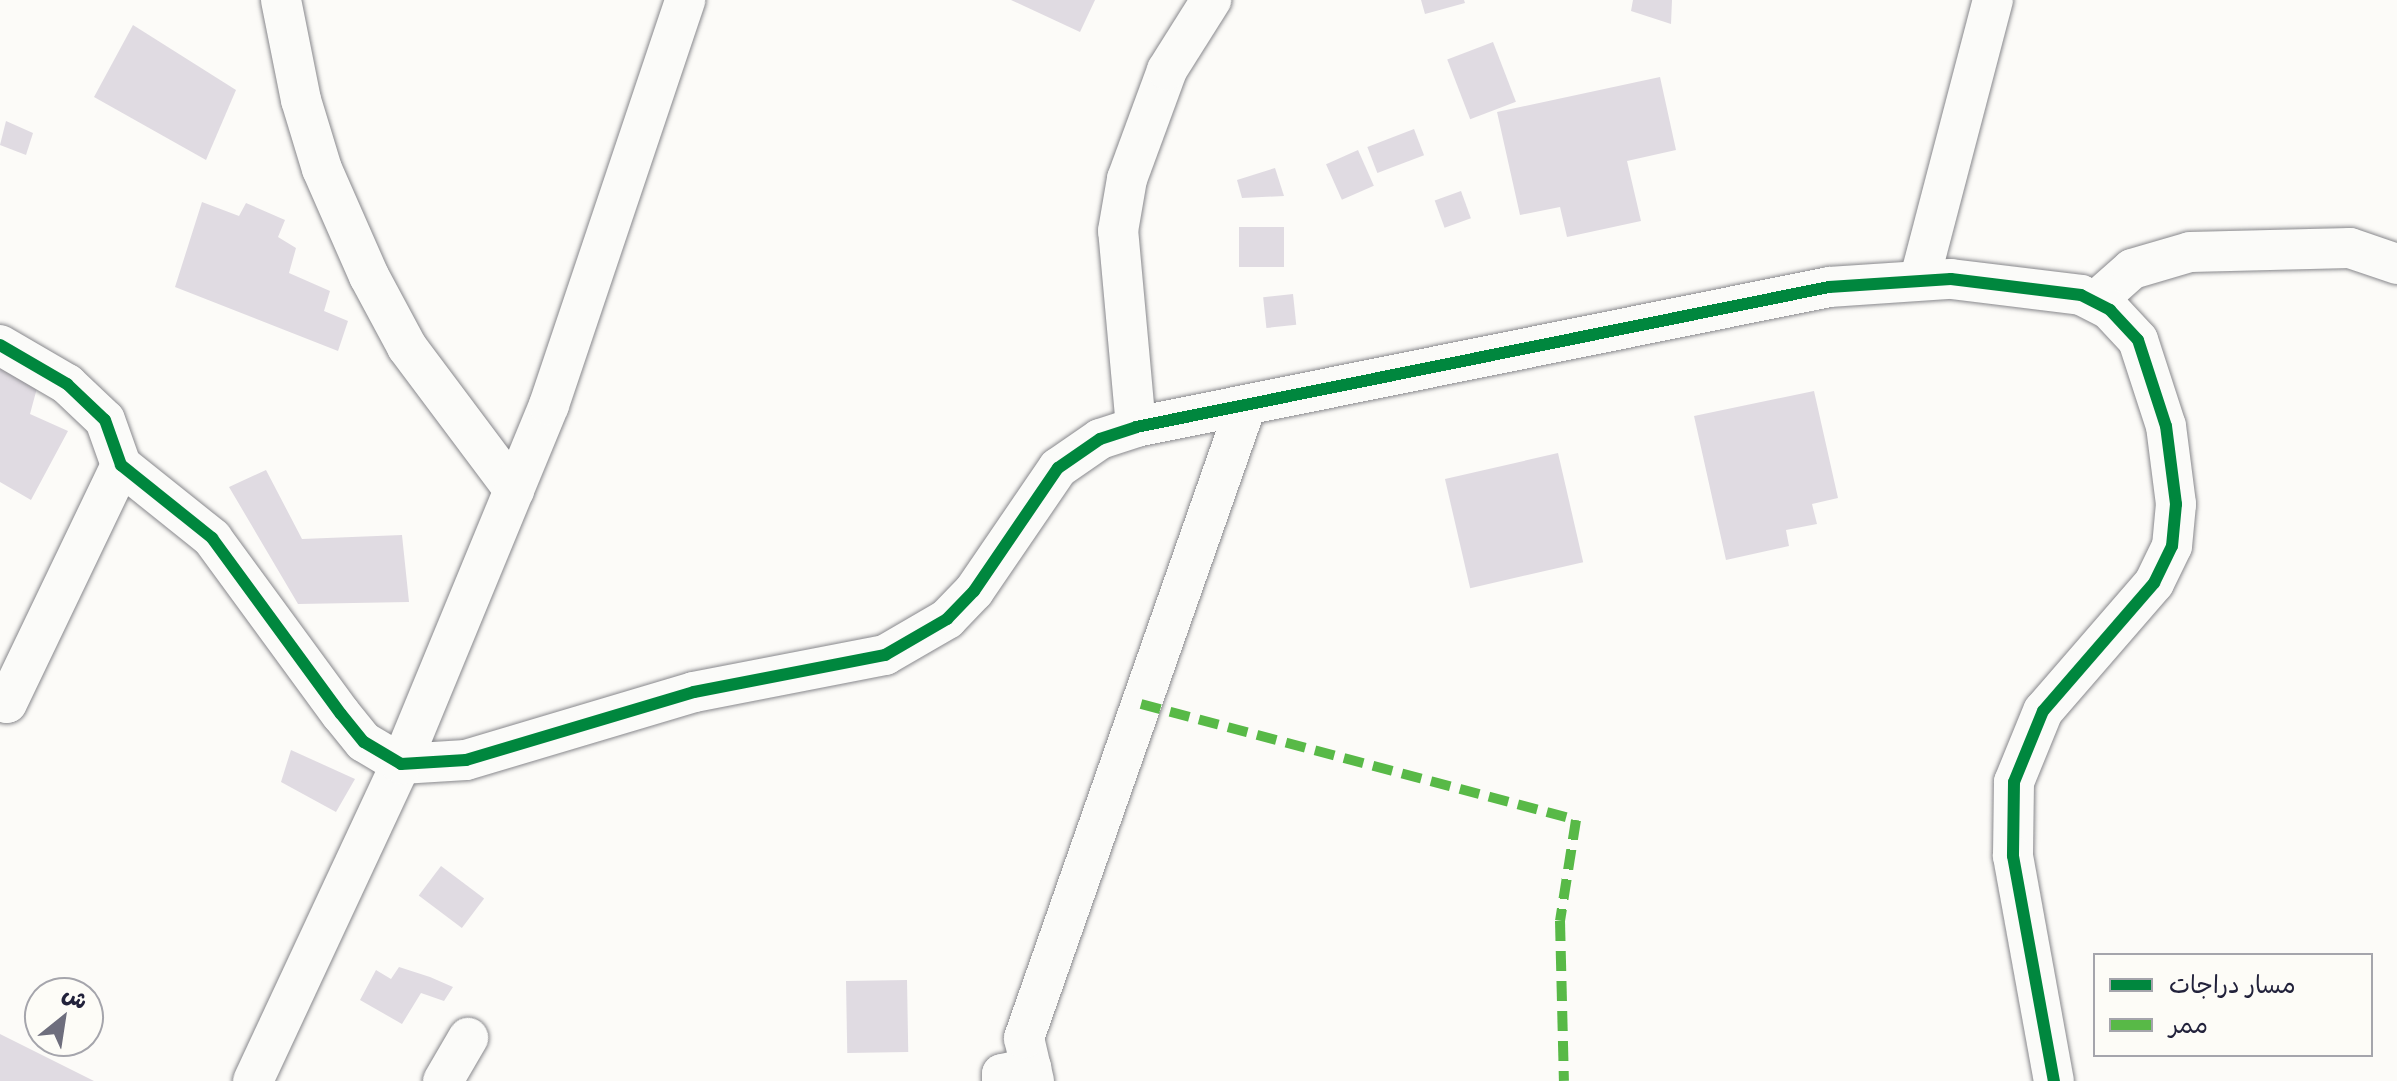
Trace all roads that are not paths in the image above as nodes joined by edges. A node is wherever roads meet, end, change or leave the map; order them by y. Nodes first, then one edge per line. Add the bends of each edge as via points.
1 (281, 0) edge
2 (685, 0) edge
3 (1211, 0) edge
4 (1993, 0) edge
5 (2397, 264) edge
6 (1920, 278) junction
7 (2096, 301) junction
8 (0, 345) edge
9 (1246, 406) junction
10 (1136, 427) junction
11 (121, 465) junction
12 (514, 490) junction
13 (0, 701) edge
14 (401, 764) junction
15 (468, 1038) dead end
16 (1022, 1077) edge
17 (253, 1081) edge
18 (443, 1081) edge
19 (2054, 1081) edge

1 - 12 street via 301,100 322,169 369,276 407,347
2 - 12 street via 649,119
3 - 10 street via 1167,70 1127,179 1118,231
4 - 6 street
5 - 7 street via 2350,248 2190,252 2132,269
6 - 7 street via 1997,282
6 - 9 street via 1829,287
7 - 19 street via 2138,340 2152,374 2175,481 2175,532 2163,567 2141,600 2043,711 2014,782 2013,856
8 - 11 street via 67,384 105,420
9 - 10 street
9 - 16 street via 1024,1038
10 - 14 street via 1100,439 1058,468 974,591 947,619 885,655 694,692 466,760
11 - 13 street via 7,703
11 - 14 street via 212,538 348,723 364,742
12 - 14 street
14 - 17 street
15 - 18 street

